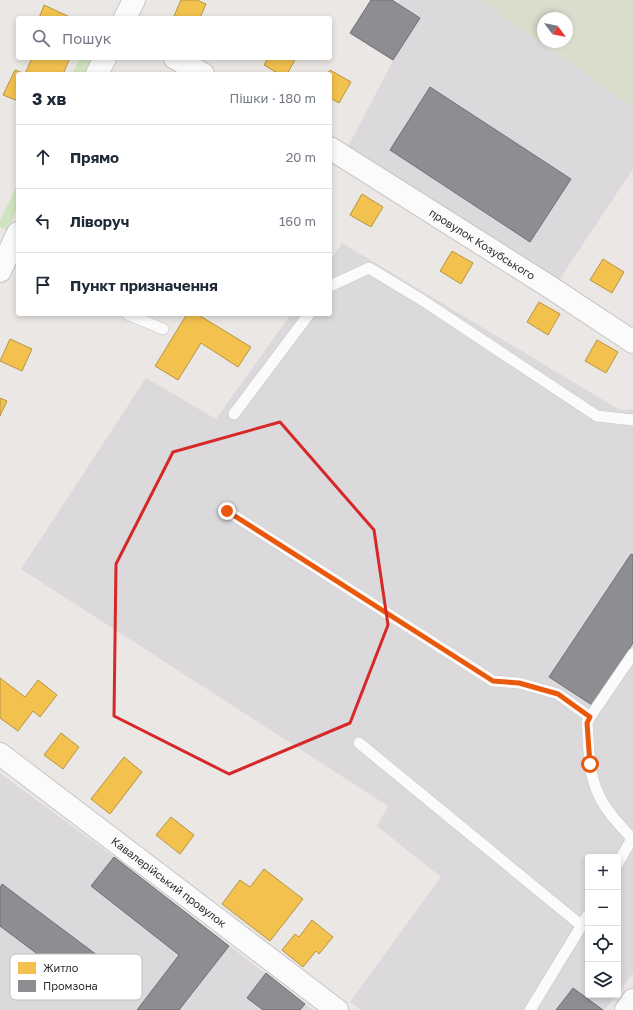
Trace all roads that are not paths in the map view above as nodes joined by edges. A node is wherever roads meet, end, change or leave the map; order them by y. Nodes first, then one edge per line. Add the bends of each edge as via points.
1 (134, 0) edge
2 (126, 16) edge
3 (104, 60) edge
4 (178, 60) edge
5 (98, 72) edge
6 (200, 72) edge
7 (332, 149) edge
8 (332, 285) edge
9 (132, 316) edge
10 (308, 316) edge
11 (163, 329) dead end
12 (633, 342) edge
13 (234, 414) dead end
14 (633, 420) edge
15 (227, 511) dead end
16 (633, 654) edge
17 (590, 717) junction
18 (359, 743) dead end
19 (0, 754) edge
20 (633, 837) edge
21 (621, 858) edge
22 (585, 920) edge
23 (582, 926) junction
24 (633, 1000) edge
25 (337, 1010) edge
26 (530, 1010) edge
27 (626, 1010) edge

1 - 2 street
3 - 5 street
4 - 6 street
7 - 12 street, провулок Козубського
8 - 14 lane via 369,268 422,300 597,416
9 - 11 lane
10 - 13 lane
15 - 17 lane via 493,681 519,683 558,694
16 - 17 lane
17 - 20 lane via 587,723 590,764 597,791 606,807
18 - 23 lane
19 - 25 street, Кавалерійський провулок
20 - 21 lane
22 - 23 lane
23 - 26 lane
24 - 27 street

